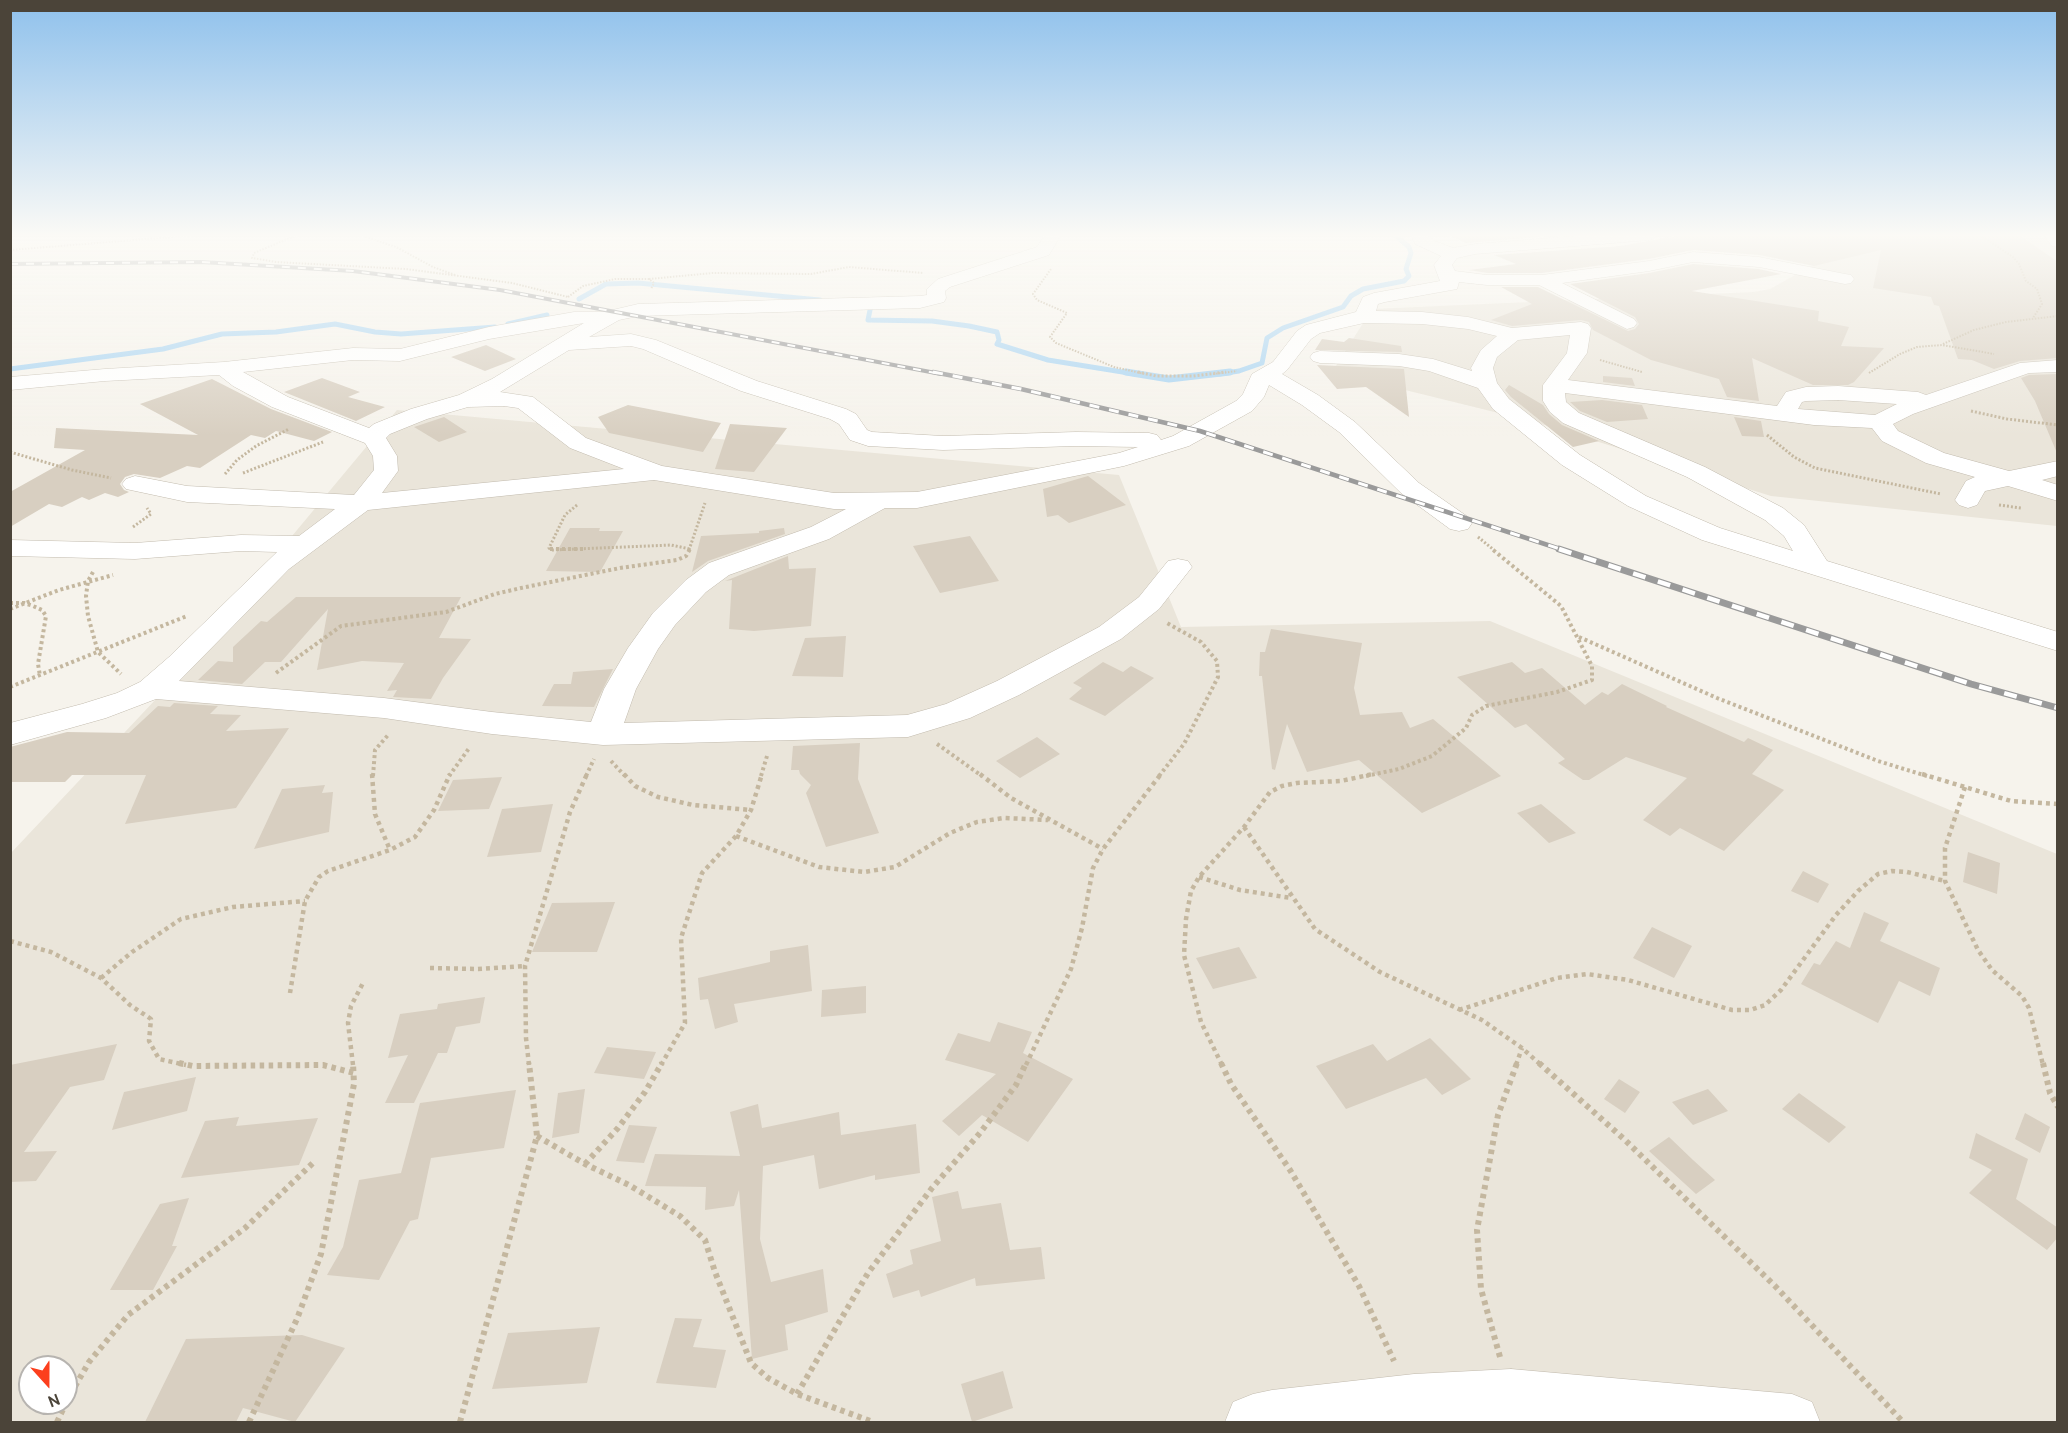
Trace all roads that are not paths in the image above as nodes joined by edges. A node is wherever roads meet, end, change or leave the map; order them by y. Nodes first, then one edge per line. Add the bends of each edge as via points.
1 (922, 302) edge
2 (1370, 302) edge
3 (1585, 302) edge
4 (612, 316) junction
5 (1364, 317) junction
6 (1434, 320) junction
7 (1627, 323) dead end
8 (1512, 334) junction
9 (563, 344) junction
10 (1408, 347) junction
11 (1320, 357) dead end
12 (2054, 366) edge
13 (224, 368) junction
14 (1268, 375) junction
15 (1486, 383) junction
16 (10, 384) edge
17 (1554, 393) junction
18 (467, 400) junction
19 (1930, 400) junction
20 (1501, 404) junction
21 (1783, 414) junction
22 (1879, 422) junction
23 (374, 438) junction
24 (1181, 441) junction
25 (2058, 468) edge
26 (657, 473) junction
27 (2000, 479) junction
28 (146, 486) road end
29 (2058, 494) edge
30 (1968, 500) road end
31 (878, 502) junction
32 (361, 503) junction
33 (1459, 523) road end
34 (304, 544) junction
35 (10, 548) edge
36 (1816, 566) junction
37 (1178, 567) dead end
38 (2058, 642) edge
39 (152, 689) junction
40 (10, 734) edge
41 (601, 742) junction
42 (1253, 1422) edge
43 (1792, 1422) edge

1 - 4 street via 638,310
2 - 5 street
3 - 7 street
4 - 9 street
4 - 13 street via 510,329 400,355 326,356
5 - 6 street
5 - 14 street via 1313,329
6 - 8 street via 1468,323
6 - 10 street
8 - 15 street via 1488,354 1482,368
8 - 17 street via 1581,328 1577,353
9 - 18 street
9 - 24 street via 631,340 649,344 749,386 838,414 848,419 858,435 868,439 943,443
10 - 11 street
10 - 15 street via 1432,365
12 - 19 street via 2027,367
13 - 16 street
13 - 23 street via 258,391 314,417
14 - 24 street via 1260,380 1244,406
14 - 33 street via 1347,427 1410,488
15 - 20 street
17 - 20 street
17 - 21 street
17 - 36 street via 1558,408 1571,418 1696,472 1774,514 1795,531
18 - 23 street via 396,422
18 - 26 street via 525,402 578,442
19 - 21 street via 1812,393 1794,397
19 - 22 street
20 - 36 street via 1571,460 1637,501 1711,534
21 - 22 street
22 - 27 street via 1903,444
23 - 32 street via 385,456 386,471
24 - 31 street via 1142,454 953,494
25 - 27 street
26 - 31 street via 834,501
26 - 32 street
27 - 29 street
27 - 30 street via 1975,486
28 - 32 street via 228,497
31 - 41 street via 820,533 719,568 696,586 643,648 620,689
32 - 34 street
34 - 35 street via 241,543 160,550
34 - 39 street via 279,563
36 - 38 street
37 - 41 street via 1149,603 1110,633 958,711 908,726 779,729
39 - 40 street via 94,711
39 - 41 street via 384,708
42 - 43 street via 1414,1402 1512,1397

